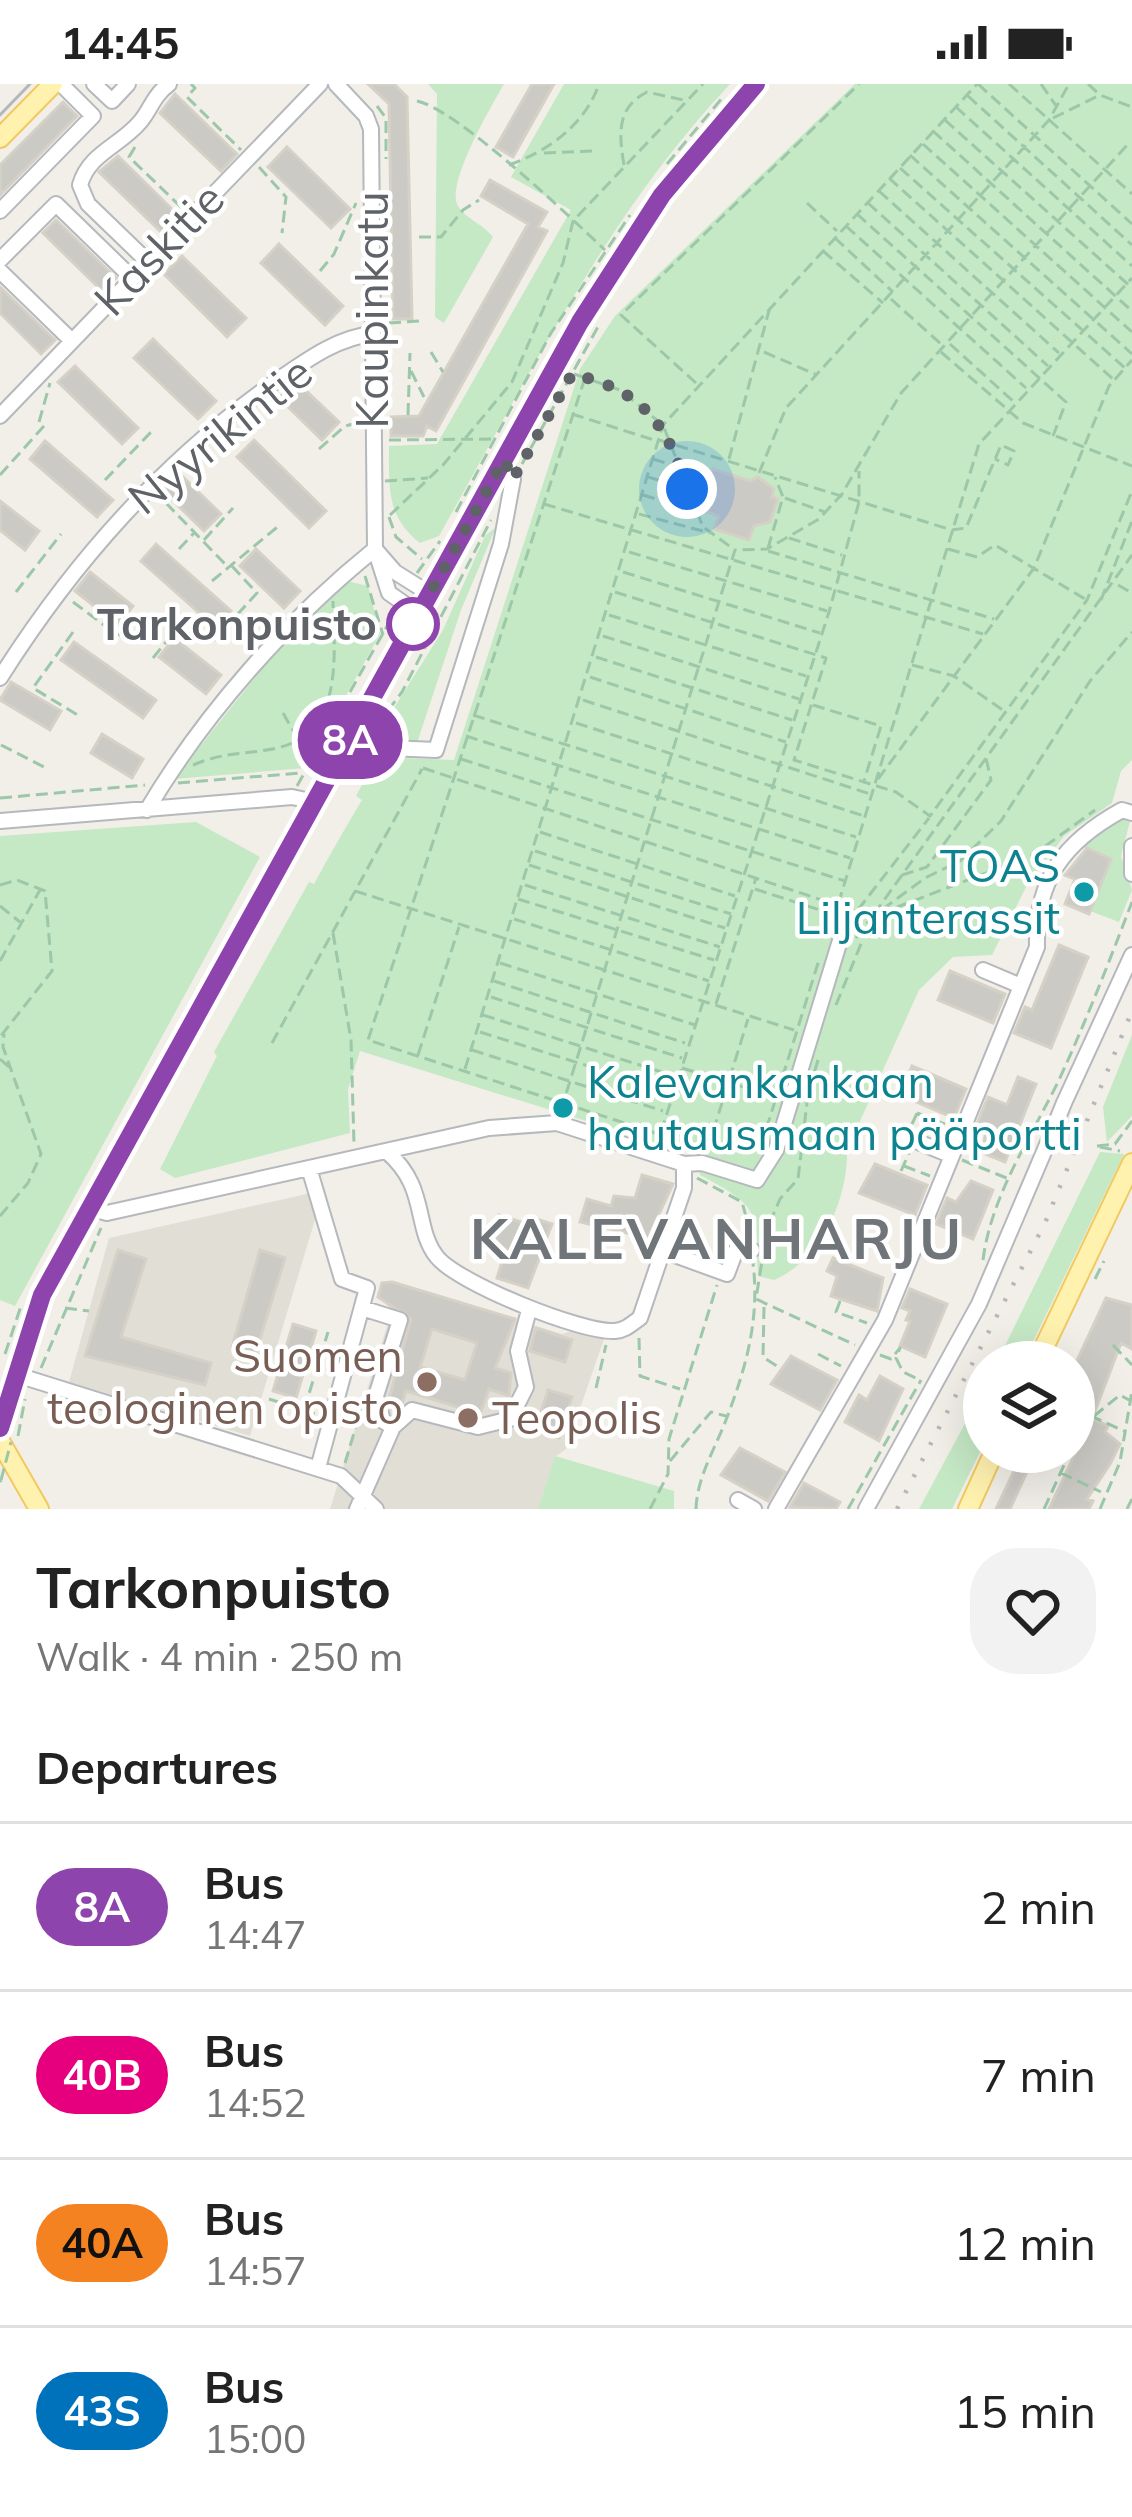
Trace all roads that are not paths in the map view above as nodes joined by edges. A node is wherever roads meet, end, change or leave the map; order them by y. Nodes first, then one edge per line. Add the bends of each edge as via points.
1 (57, 84) edge
2 (94, 84) edge
3 (128, 84) edge
4 (169, 84) edge
5 (320, 84) edge
6 (335, 84) edge
7 (756, 84) edge
8 (0, 138) edge
9 (0, 211) edge
10 (0, 260) edge
11 (147, 261) junction
12 (0, 271) edge
13 (131, 277) junction
14 (373, 334) junction
15 (70, 340) junction
16 (4, 404) edge
17 (504, 460) junction
18 (376, 549) junction
19 (430, 594) junction
20 (418, 614) junction
21 (0, 677) edge
22 (357, 743) junction
23 (315, 802) junction
24 (147, 810) junction
25 (1132, 813) edge
26 (0, 821) edge
27 (1132, 846) edge
28 (1132, 874) edge
29 (835, 931) road end
30 (1132, 955) edge
31 (983, 970) dead end
32 (1021, 986) junction
33 (910, 1138) road end
34 (386, 1150) junction
35 (950, 1155) junction
36 (1129, 1155) edge
37 (684, 1164) junction
38 (309, 1168) junction
39 (99, 1211) junction
40 (661, 1250) junction
41 (752, 1250) road end
42 (365, 1310) junction
43 (529, 1310) junction
44 (1046, 1341) edge
45 (14, 1374) junction
46 (393, 1427) junction
47 (7, 1431) edge
48 (324, 1470) junction
49 (984, 1473) edge
50 (363, 1493) junction
51 (738, 1500) dead end
52 (39, 1509) edge
53 (357, 1509) edge
54 (376, 1509) edge
55 (754, 1509) edge
56 (776, 1509) edge
57 (866, 1509) edge
58 (968, 1509) edge

1 - 8 main road
1 - 9 street via 94,116
2 - 3 street via 112,101
4 - 11 street via 125,138 86,169 80,185 88,204
5 - 11 street, Kaskitie
6 - 14 street, Kaupinkatu via 371,129
7 - 17 main road via 634,235
10 - 13 street via 56,204
11 - 13 street, Kaskitie
12 - 15 street
13 - 15 street, Kaskitie
14 - 18 street, Kaupinkatu
14 - 21 street, Nyyrikintie via 317,355 176,460 86,556
15 - 16 street, Kaskitie
17 - 19 main road
17 - 22 street via 513,479 501,544 436,751
18 - 19 street
18 - 20 street, Kaupinkatu via 389,593
18 - 24 street via 267,654
19 - 20 main road
20 - 22 main road
22 - 23 main road
23 - 24 street via 292,797
23 - 39 main road
24 - 26 street
25 - 32 street via 1122,810 1065,848 1036,911 1037,947
27 - 28 street
29 - 37 street via 767,1171 757,1180
30 - 57 street, bridge via 979,1304
31 - 32 street
32 - 35 street
33 - 35 street
34 - 37 street via 489,1128 557,1124
34 - 38 street
34 - 43 street via 407,1168 434,1254
35 - 56 street via 880,1328
36 - 44 main road
37 - 40 street via 684,1188
38 - 39 street
38 - 42 street via 335,1263 342,1280 367,1288
39 - 45 main road via 42,1295
40 - 41 street via 727,1274 736,1250
40 - 43 street via 640,1318 609,1332
42 - 46 street via 400,1320 376,1396
42 - 48 street
43 - 46 street via 518,1351 526,1387 510,1419 478,1427 420,1408
45 - 47 main road
45 - 48 street
46 - 50 street
47 - 52 main road
48 - 50 street
49 - 58 main road
50 - 53 street
50 - 54 street
51 - 55 street

